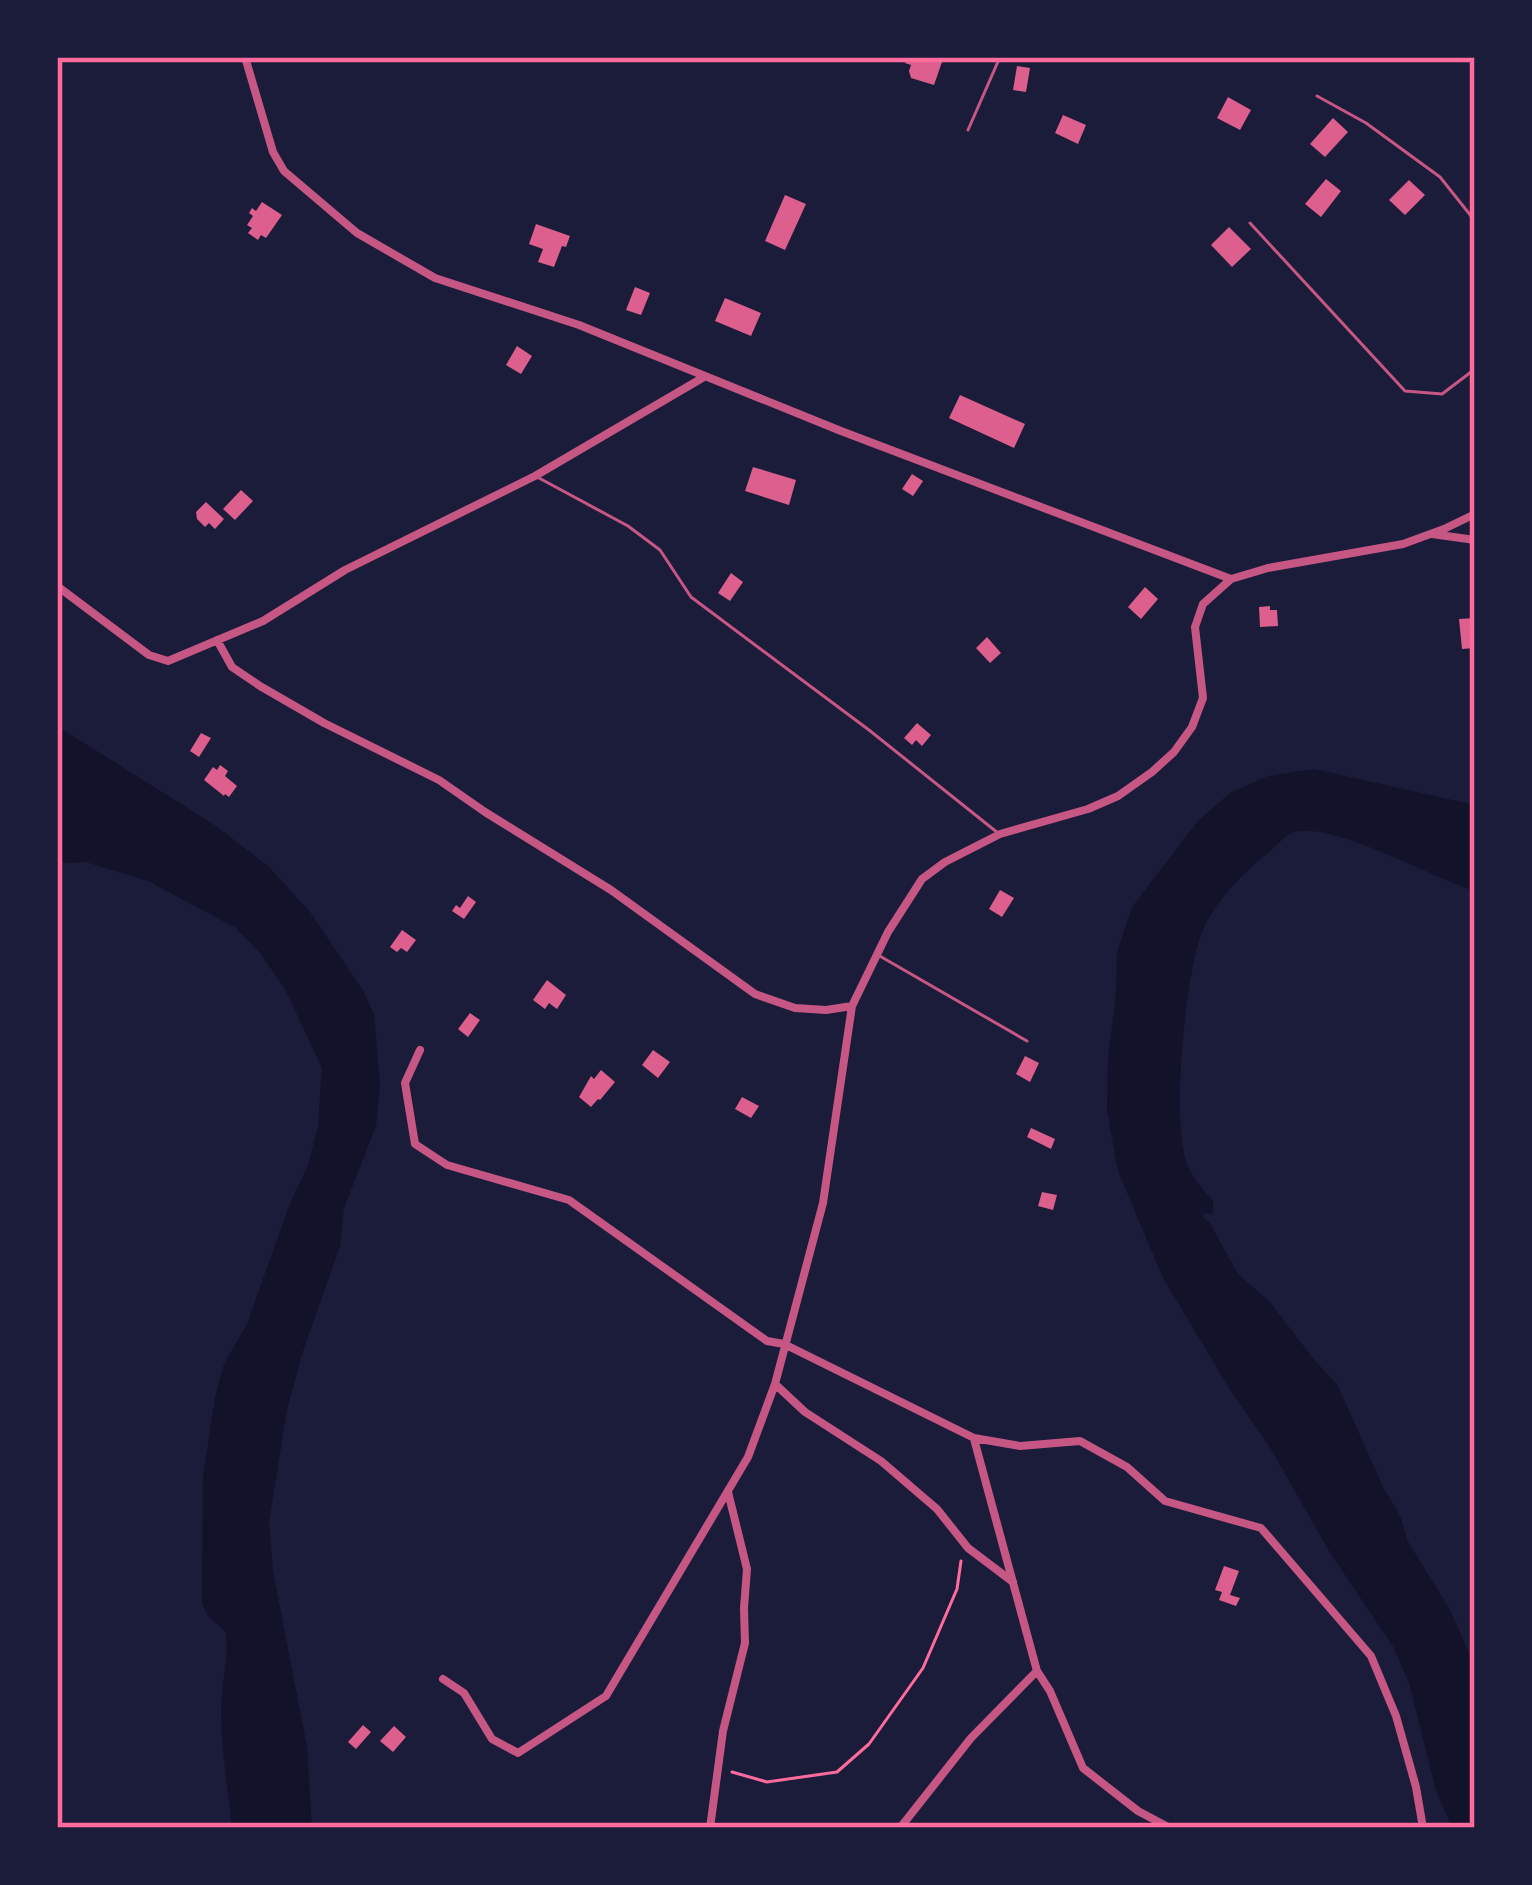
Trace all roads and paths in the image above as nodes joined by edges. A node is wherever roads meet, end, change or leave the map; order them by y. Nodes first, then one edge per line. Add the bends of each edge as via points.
1 (245, 57) edge
2 (1000, 57) edge
3 (1317, 96) dead end
4 (968, 130) dead end
5 (1475, 220) edge
6 (1250, 223) dead end
7 (1475, 368) edge
8 (706, 376) junction
9 (535, 476) junction
10 (1475, 514) edge
11 (1431, 534) junction
12 (1475, 540) edge
13 (1231, 579) junction
14 (57, 586) edge
15 (217, 640) junction
16 (1000, 834) junction
17 (876, 955) junction
18 (852, 1006) junction
19 (1027, 1041) dead end
20 (420, 1050) dead end
21 (784, 1344) junction
22 (775, 1384) junction
23 (974, 1438) junction
24 (728, 1490) junction
25 (963, 1542) junction
26 (1013, 1582) junction
27 (1037, 1671) junction
28 (443, 1679) dead end
29 (718, 1768) junction
30 (710, 1828) edge
31 (900, 1828) edge
32 (1170, 1828) edge
33 (1423, 1828) edge

1 - 8 street via 284,171 358,233 435,278
2 - 4 lane
3 - 5 lane via 1440,177
6 - 7 lane via 1405,391 1442,394
8 - 9 street
8 - 13 street
9 - 15 street
9 - 16 lane via 660,550 691,596
10 - 11 street
11 - 12 street
11 - 13 street
13 - 16 street via 1203,604 1195,627 1203,698 1174,752 1118,796
14 - 15 street via 149,655 168,661
15 - 18 street via 232,667 260,686 439,780 755,994 795,1007
16 - 17 street via 922,879
17 - 18 street
17 - 19 lane
18 - 21 street via 823,1203
20 - 21 street via 405,1083 415,1144 447,1166 568,1200 767,1341
21 - 22 street
21 - 23 street
22 - 24 street
22 - 25 street via 881,1461
23 - 26 street
23 - 33 street via 1020,1446 1080,1441 1165,1501 1261,1528 1371,1656 1396,1716
24 - 28 street via 606,1696 549,1734 518,1753 492,1739 464,1693
24 - 29 street via 746,1569 745,1643
25 - 26 street
25 - 29 path via 957,1589 922,1668 868,1744 837,1772 766,1782
26 - 27 street
27 - 31 street
27 - 32 street via 1083,1768
29 - 30 street

